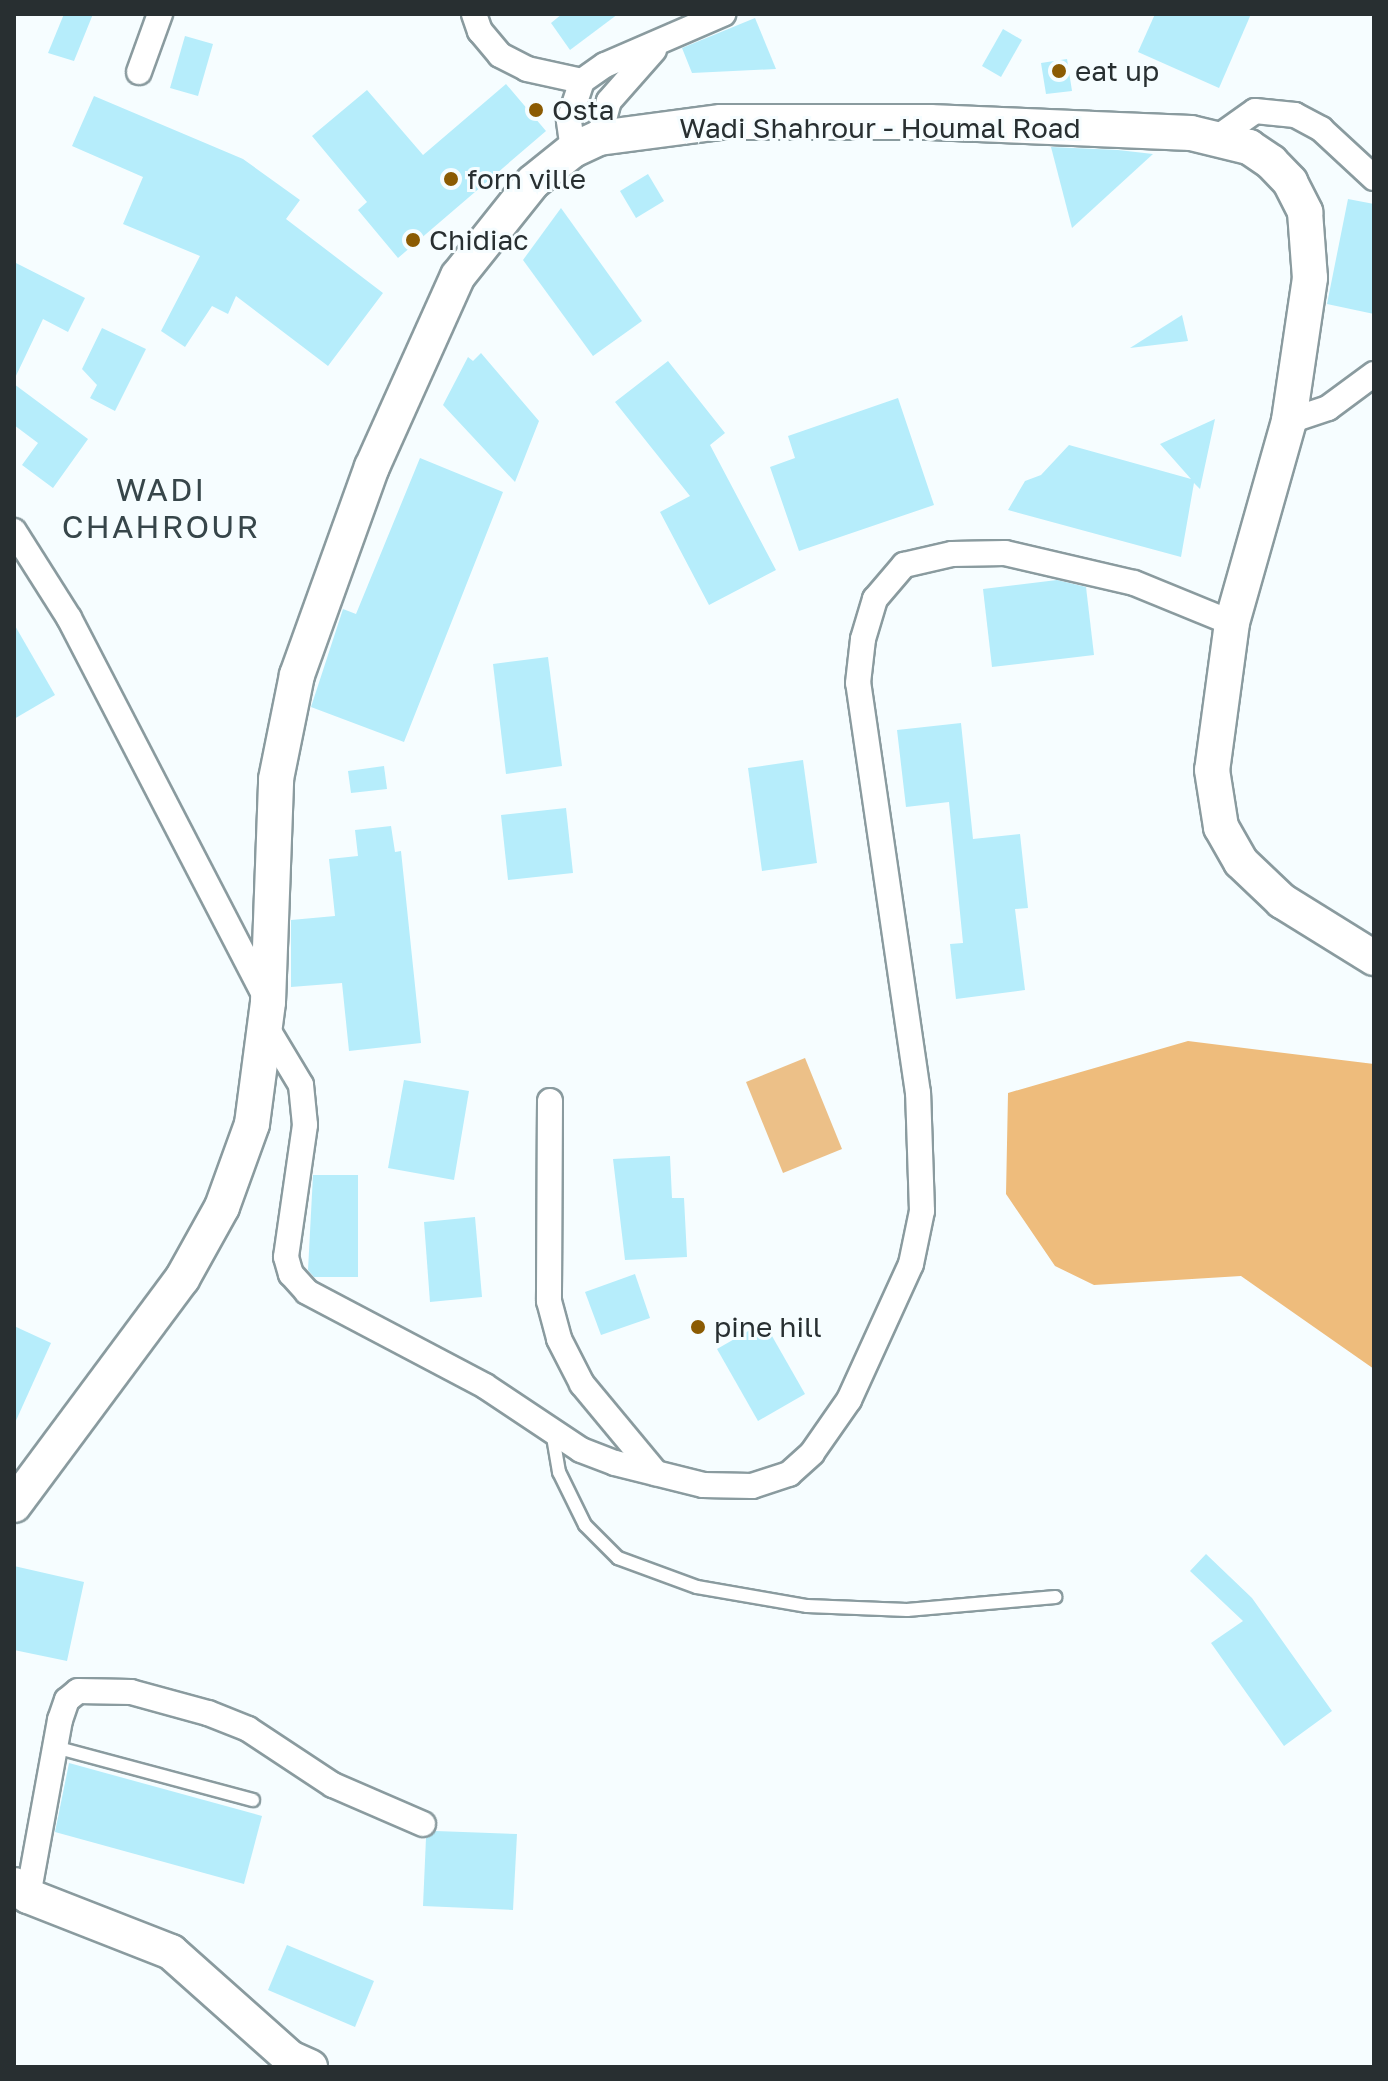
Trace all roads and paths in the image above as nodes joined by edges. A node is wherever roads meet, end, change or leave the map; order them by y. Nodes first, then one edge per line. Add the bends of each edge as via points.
1 (160, 14) edge
2 (474, 14) edge
3 (723, 14) edge
4 (658, 45) junction
5 (139, 72) dead end
6 (582, 81) junction
7 (1214, 140) junction
8 (586, 144) junction
9 (1374, 178) edge
10 (1374, 374) edge
11 (1289, 421) junction
12 (14, 531) edge
13 (1232, 623) junction
14 (1374, 958) edge
15 (266, 1014) junction
16 (550, 1101) dead end
17 (552, 1428) junction
18 (657, 1475) junction
19 (14, 1505) edge
20 (1055, 1597) dead end
21 (55, 1747) junction
22 (253, 1800) dead end
23 (423, 1824) dead end
24 (21, 1891) edge
25 (310, 2067) edge

1 - 5 street
2 - 6 street via 480,31 500,55 527,69
3 - 4 street
4 - 6 street via 605,65
4 - 8 street via 609,101
6 - 8 street via 569,120
7 - 8 main road, Wadi Shahrour - Houmal Road via 1191,133 721,122
7 - 9 street via 1240,117 1271,110 1321,129
7 - 11 main road, Wadi Shahrour - Houmal Road via 1249,147 1271,162 1290,182 1305,212 1310,278
8 - 15 main road via 497,221 458,276 372,467 297,675 276,779
10 - 11 street via 1328,408
11 - 13 main road, Wadi Shahrour - Houmal Road
12 - 15 street via 69,618
13 - 14 main road, Wadi Shahrour - Houmal Road via 1212,770 1221,827 1241,862 1282,901
13 - 18 street via 1134,583 1005,553 952,554 904,565 875,599 858,683 918,1093 922,1211 911,1264 849,1400 812,1453 789,1474 752,1486 703,1485
15 - 17 street via 301,1085 305,1125 286,1257 291,1274 307,1292 485,1386
15 - 19 main road via 252,1124 222,1207 182,1279
16 - 18 street via 549,1301 559,1339 582,1384
17 - 18 street via 581,1450
17 - 20 lane via 559,1472 585,1525 618,1558 697,1587 807,1606 907,1610
21 - 22 lane
21 - 23 street via 67,1700 78,1691 131,1692 248,1729 333,1785
21 - 24 street
24 - 25 main road via 171,1952 290,2058

